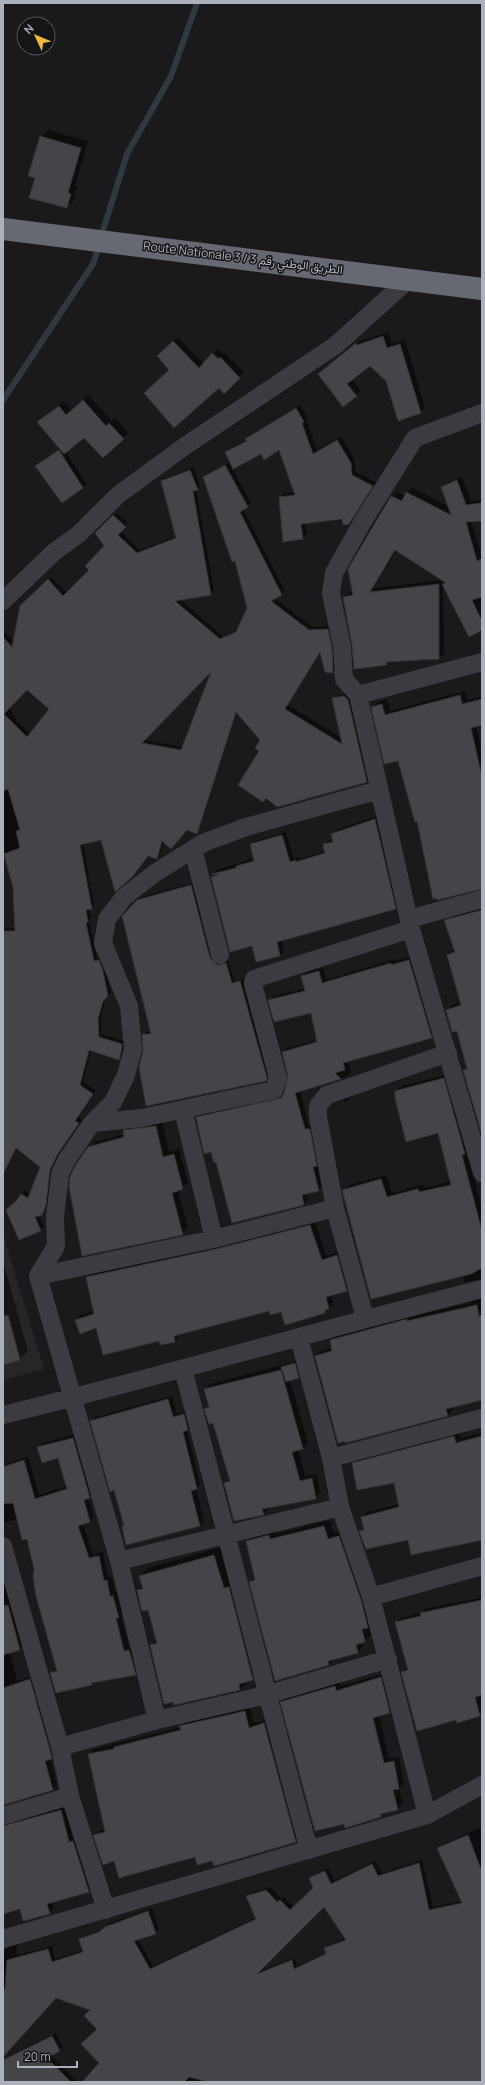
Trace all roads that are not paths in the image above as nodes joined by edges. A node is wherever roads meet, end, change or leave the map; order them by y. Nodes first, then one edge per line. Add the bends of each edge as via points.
1 (3, 229) edge
2 (409, 279) junction
3 (482, 289) edge
4 (482, 413) edge
5 (3, 601) edge
6 (482, 662) edge
7 (358, 695) junction
8 (379, 790) junction
9 (193, 849) junction
10 (482, 899) edge
11 (410, 924) junction
12 (220, 955) dead end
13 (448, 1052) junction
14 (183, 1110) junction
15 (92, 1123) junction
16 (482, 1173) edge
17 (335, 1208) junction
18 (214, 1238) junction
19 (38, 1276) junction
20 (482, 1289) edge
21 (365, 1318) junction
22 (299, 1338) junction
23 (182, 1370) junction
24 (72, 1398) junction
25 (3, 1415) edge
26 (482, 1418) edge
27 (331, 1458) junction
28 (340, 1507) junction
29 (227, 1534) junction
30 (3, 1546) edge
31 (120, 1561) junction
32 (482, 1566) edge
33 (371, 1597) junction
34 (388, 1659) junction
35 (266, 1695) junction
36 (157, 1720) junction
37 (60, 1747) junction
38 (482, 1785) edge
39 (70, 1796) junction
40 (427, 1815) junction
41 (3, 1816) edge
42 (309, 1850) junction
43 (106, 1910) junction
44 (3, 1939) edge

1 - 2 highway, Route Nationale 3 / الطريق الوطني رقم 3
2 - 3 highway, Route Nationale 3 / الطريق الوطني رقم 3
2 - 5 street via 336,345 185,446 118,495 79,534 54,552
4 - 7 street via 414,438 334,573 331,593 342,647 344,679
6 - 7 street
7 - 8 street
8 - 9 street via 246,827 203,842
8 - 11 street
9 - 12 street
9 - 15 street via 154,873 124,897 106,919 103,943 129,1006 133,1049 126,1075 113,1102
10 - 11 street
11 - 13 street
11 - 14 street via 254,979 253,984 278,1078 274,1090
13 - 16 street
13 - 17 street via 327,1095 318,1106
14 - 15 street via 142,1118
14 - 18 street
15 - 19 street via 60,1174 55,1217 56,1246
17 - 18 street
17 - 21 street
18 - 19 street
19 - 24 street
20 - 21 street
21 - 22 street
22 - 23 street
22 - 27 street
23 - 24 street
23 - 29 street
24 - 25 street
24 - 31 street
26 - 27 street
27 - 28 street
28 - 29 street
28 - 33 street
29 - 31 street
29 - 35 street
30 - 37 street
31 - 36 street
32 - 33 street
33 - 34 street
34 - 35 street
34 - 40 street
35 - 36 street
35 - 42 street
36 - 37 street
37 - 39 street
38 - 40 street
39 - 41 street
39 - 43 street
40 - 42 street
42 - 43 street
43 - 44 street

